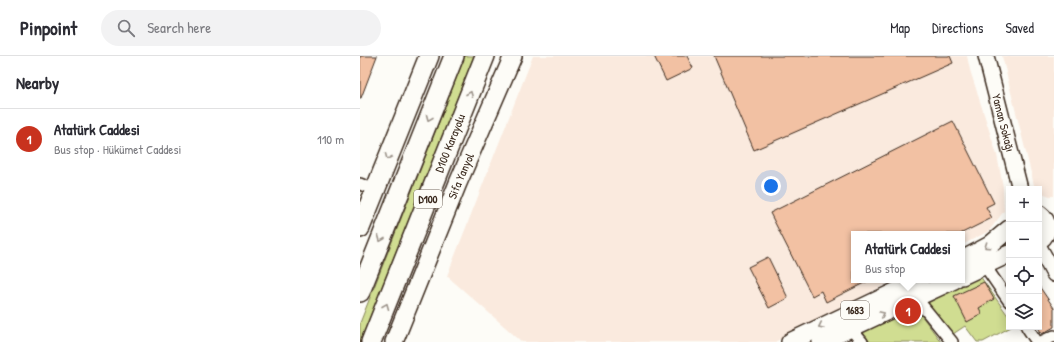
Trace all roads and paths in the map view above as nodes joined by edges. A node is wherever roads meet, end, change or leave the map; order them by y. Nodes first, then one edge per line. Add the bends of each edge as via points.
1 (429, 56) edge
2 (454, 56) edge
3 (485, 56) edge
4 (513, 56) edge
5 (986, 56) edge
6 (1019, 186) edge
7 (367, 187) edge
8 (1054, 208) edge
9 (1042, 212) edge
10 (1042, 216) edge
11 (360, 228) edge
12 (1006, 232) edge
13 (1043, 240) edge
14 (1006, 255) edge
15 (965, 258) edge
16 (984, 266) junction
17 (1054, 274) edge
18 (965, 275) edge
19 (914, 283) edge
20 (948, 283) edge
21 (360, 292) edge
22 (1006, 297) edge
23 (916, 298) junction
24 (850, 328) junction
25 (1029, 330) edge
26 (1054, 336) edge
27 (371, 342) edge
28 (394, 342) edge
29 (790, 342) edge
30 (821, 342) edge
31 (862, 342) edge
32 (952, 342) edge
33 (1037, 342) edge
34 (1041, 342) edge

1 -> 7 highway
2 -> 21 highway, D100
27 -> 3 highway, D100 Karayolu / D100
4 - 28 main road, Sifa Yanyol
5 - 6 street, Yaman Sokağı
7 - 11 highway
8 - 9 main road
10 - 13 main road via 1047,226
12 -> 15 main road via 990,245
13 - 17 street
14 - 16 main road
16 - 18 main road
16 - 22 street
19 -> 29 main road, 1683
20 - 23 main road, 1683
24 -> 23 main road, 1683
23 - 32 street
24 - 30 main road, 1683
24 - 31 street
25 - 33 street
26 - 34 street

